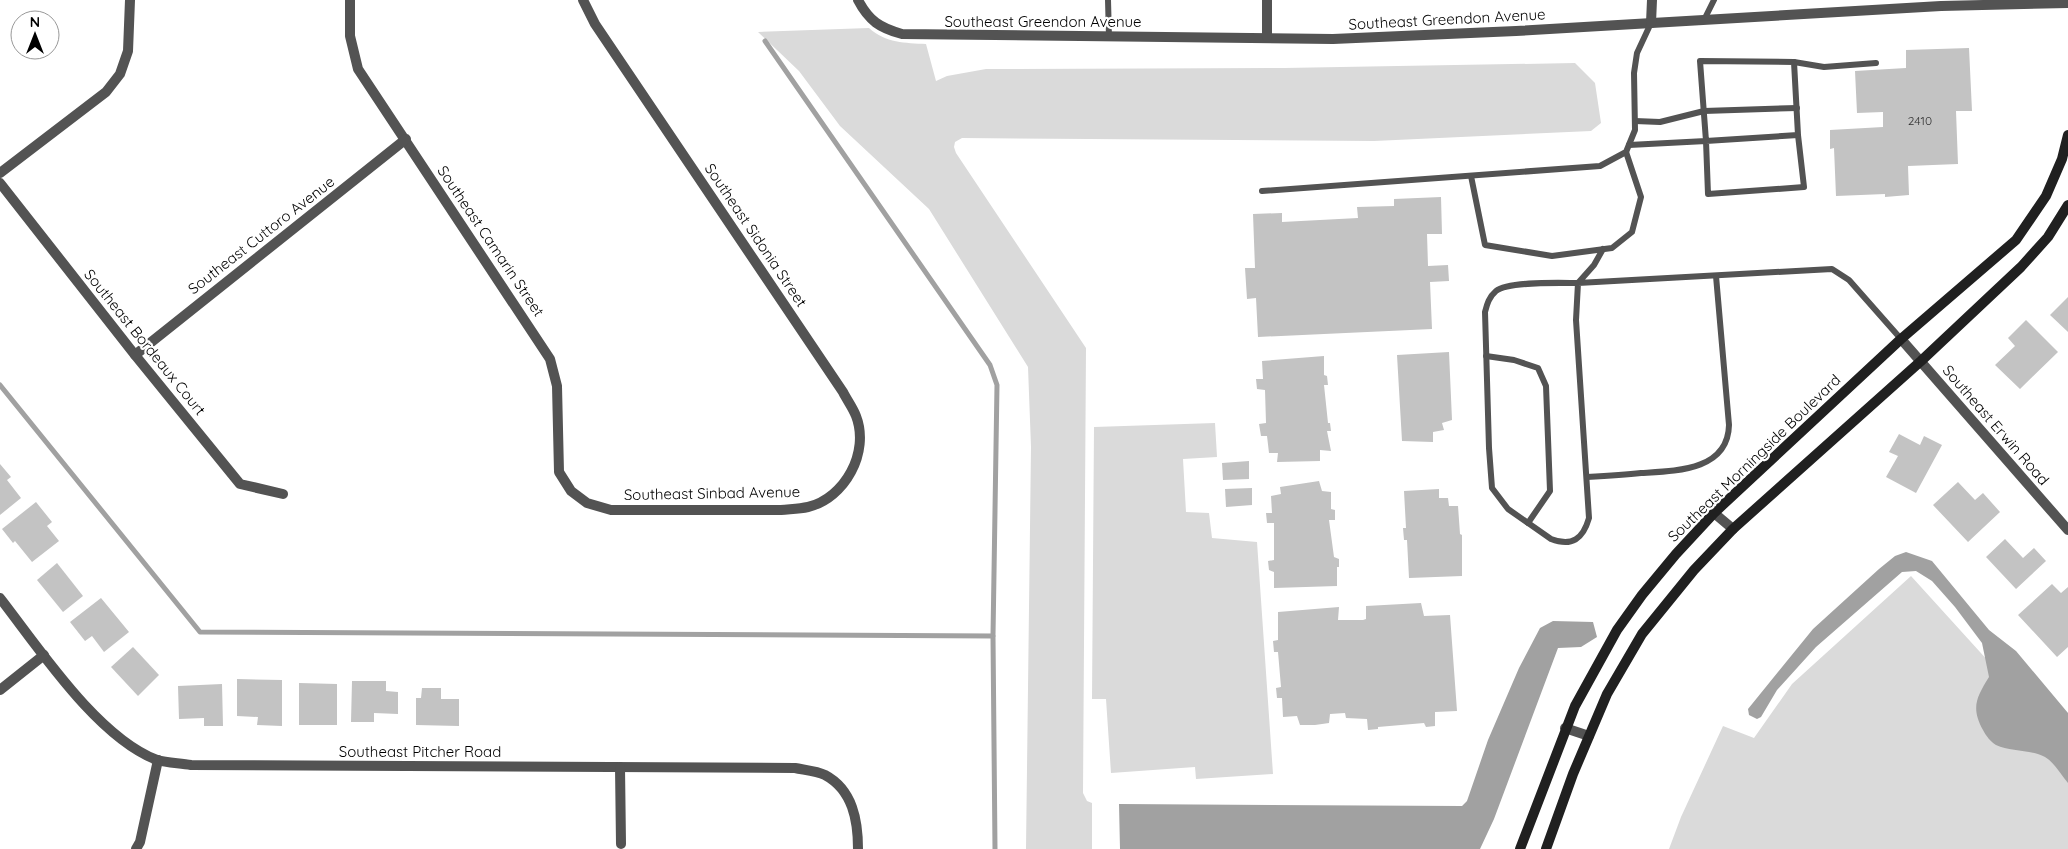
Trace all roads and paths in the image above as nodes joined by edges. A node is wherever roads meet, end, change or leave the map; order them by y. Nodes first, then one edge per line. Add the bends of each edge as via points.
1 (130, 0) edge
2 (350, 0) edge
3 (583, 0) edge
4 (858, 0) edge
5 (1108, 0) edge
6 (1267, 0) edge
7 (1652, 0) edge
8 (1714, 0) edge
9 (2009, 2) edge
10 (2068, 3) edge
11 (1921, 4) edge
12 (1704, 20) junction
13 (1651, 23) junction
14 (1109, 37) junction
15 (1266, 37) junction
16 (1794, 62) junction
17 (1876, 63) dead end
18 (1797, 108) junction
19 (1704, 111) junction
20 (1635, 121) junction
21 (2068, 134) edge
22 (1798, 135) junction
23 (406, 139) junction
24 (1706, 141) junction
25 (1628, 144) junction
26 (1626, 152) junction
27 (0, 173) edge
28 (1471, 176) junction
29 (0, 182) edge
30 (1262, 191) dead end
31 (2068, 205) edge
32 (1603, 249) junction
33 (1716, 276) junction
34 (1578, 282) junction
35 (1901, 339) junction
36 (135, 355) junction
37 (1486, 356) junction
38 (1921, 362) junction
39 (1587, 477) junction
40 (283, 494) dead end
41 (834, 494) joint
42 (587, 503) joint
43 (1714, 513) junction
44 (1528, 523) junction
45 (1733, 529) junction
46 (2068, 530) edge
47 (0, 598) edge
48 (44, 656) junction
49 (0, 690) edge
50 (1565, 728) junction
51 (1589, 736) junction
52 (158, 760) junction
53 (620, 767) junction
54 (621, 844) dead end
55 (136, 849) edge
56 (858, 849) edge
57 (1520, 849) edge
58 (1546, 849) edge

1 - 27 street via 128,52 120,74 106,92
2 - 23 street, Southeast Camarin Street via 350,36 358,69
3 - 41 street, Southeast Sidonia Street via 595,24 857,416 860,438 856,460 848,478
4 - 14 street, Southeast Greendon Avenue via 864,12 882,29 902,34
5 - 14 lane
6 - 15 street
7 - 13 street
8 - 12 lane
9 - 10 street, Southeast Greendon Avenue
9 - 11 street, Southeast Greendon Avenue
11 - 12 street, Southeast Greendon Avenue
12 - 13 street, Southeast Greendon Avenue
13 - 15 street, Southeast Greendon Avenue via 1333,39
13 - 20 lane via 1637,53
14 - 15 street, Southeast Greendon Avenue
16 - 17 lane via 1824,67
16 - 18 lane
16 - 19 lane via 1700,61
18 - 19 lane
18 - 22 lane
19 - 20 lane via 1660,122
19 - 24 lane
20 - 25 lane via 1635,130
21 - 35 street, Southeast Morningside Boulevard via 2062,159 2046,196 2016,240
22 - 24 lane
22 - 24 lane via 1804,187 1708,194
23 - 36 street, Southeast Cuttoro Avenue
23 - 42 street, Southeast Camarin Street via 550,359 557,386 559,472 571,491
24 - 25 lane
25 - 26 lane
26 - 28 lane via 1600,166
26 - 32 lane via 1641,197 1632,232 1612,248
28 - 30 lane
28 - 32 lane via 1485,245 1552,256
29 - 36 street, Southeast Bordeaux Court
31 - 38 street via 2048,236 2021,267
32 - 34 lane
33 - 34 lane
33 - 35 lane via 1832,269 1849,280
33 - 39 lane via 1730,425 1726,443 1699,466 1682,471
34 - 37 lane via 1508,286 1497,290 1488,300 1485,312
34 - 39 lane via 1576,320
35 - 38 street, Southeast Erwin Road
35 - 43 street, Southeast Morningside Boulevard
36 - 40 street, Southeast Bordeaux Court via 240,484
37 - 44 lane via 1492,488 1508,509
37 - 44 lane via 1538,368 1546,386 1550,491
38 - 45 street
38 - 46 street, Southeast Erwin Road
39 - 44 lane via 1589,518 1586,528 1576,540 1560,542
41 - 42 street, Southeast Sinbad Avenue via 809,507 781,510 611,510
43 - 45 street
43 - 50 street, Southeast Morningside Boulevard via 1642,595 1617,630
45 - 51 street via 1694,570 1642,634 1607,694
47 - 48 street, Southeast Pitcher Road
48 - 49 street
48 - 52 street, Southeast Pitcher Road via 93,714 126,744
50 - 51 street
50 - 57 street, Southeast Morningside Boulevard
51 - 58 street
52 - 53 street, Southeast Pitcher Road via 191,765
52 - 55 street
53 - 54 street
53 - 56 street, Southeast Pitcher Road via 795,768 825,775 845,791 855,815

